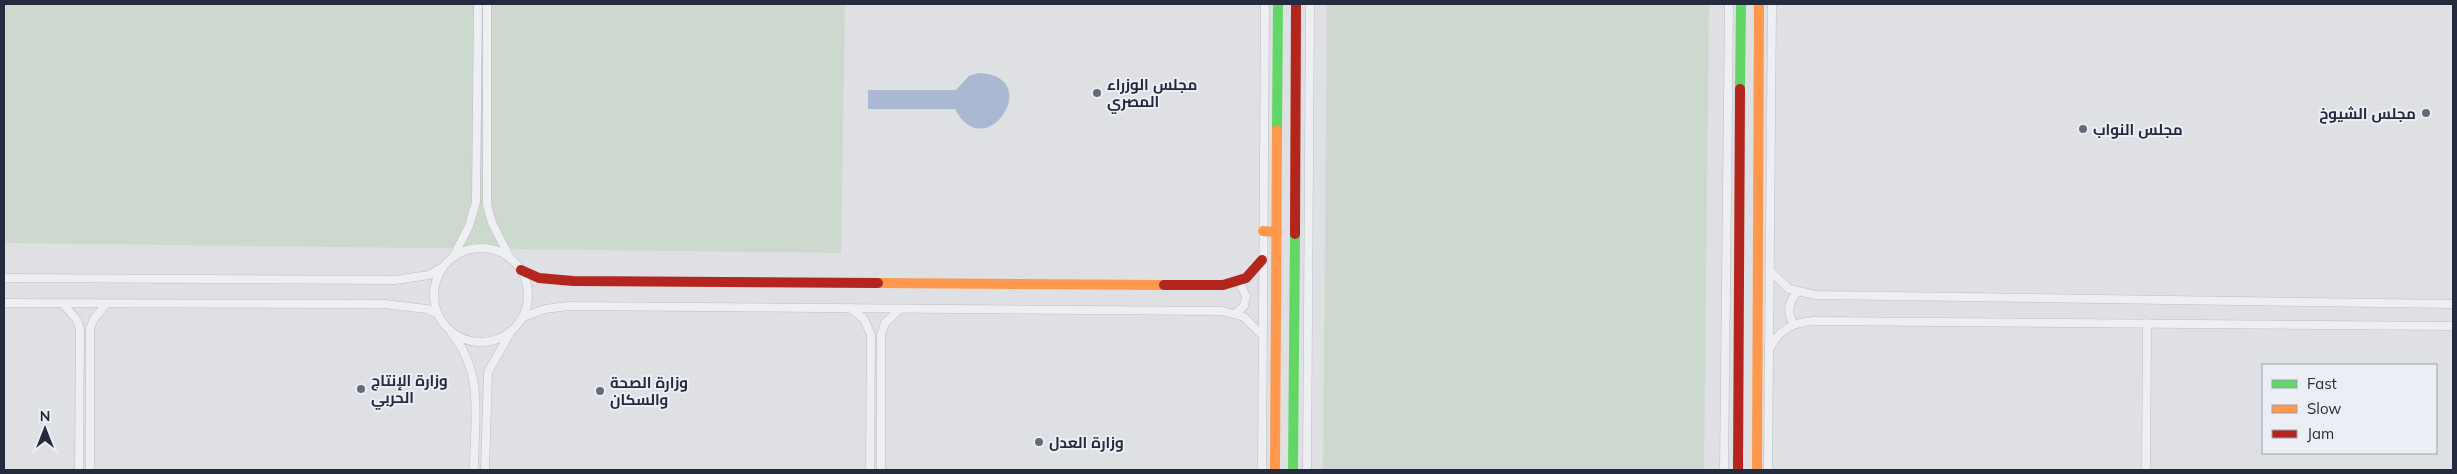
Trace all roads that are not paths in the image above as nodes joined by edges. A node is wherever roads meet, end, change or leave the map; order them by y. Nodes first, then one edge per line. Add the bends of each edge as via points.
1 (478, 4) edge
2 (487, 4) edge
3 (1265, 4) edge
4 (1278, 4) edge
5 (1296, 4) edge
6 (1310, 4) edge
7 (1728, 4) edge
8 (1741, 4) edge
9 (1759, 4) edge
10 (1772, 4) edge
11 (1263, 232) junction
12 (1277, 232) junction
13 (1277, 253) junction
14 (1295, 253) junction
15 (453, 257) junction
16 (510, 258) junction
17 (1262, 260) junction
18 (443, 267) junction
19 (521, 270) junction
20 (1771, 272) junction
21 (4, 278) edge
22 (1238, 282) junction
23 (1797, 292) junction
24 (4, 303) edge
25 (106, 304) junction
26 (2453, 304) edge
27 (64, 305) junction
28 (850, 308) junction
29 (900, 308) junction
30 (1236, 313) junction
31 (438, 314) junction
32 (523, 317) junction
33 (2148, 323) junction
34 (1794, 324) junction
35 (2453, 326) edge
36 (446, 327) junction
37 (511, 332) junction
38 (1262, 335) junction
39 (1770, 348) junction
40 (80, 470) edge
41 (90, 470) edge
42 (474, 470) edge
43 (485, 470) edge
44 (870, 470) edge
45 (881, 470) edge
46 (1262, 470) edge
47 (1275, 470) edge
48 (1293, 470) edge
49 (1307, 470) edge
50 (1724, 470) edge
51 (1738, 470) edge
52 (1757, 470) edge
53 (1768, 470) edge
54 (2146, 470) edge

1 - 15 street via 476,202 469,226
2 - 16 street via 487,206
3 - 11 street
4 - 12 street
5 - 14 street
6 - 49 street
7 - 50 street
8 - 51 street
9 - 52 street
10 - 20 street
11 - 12 street
11 - 17 street
12 - 13 street
13 - 14 street
13 - 47 street
14 - 48 street
15 - 16 street via 467,250 482,248
15 - 18 street
16 - 19 street
17 - 22 street via 1252,273
17 - 38 street
18 - 21 street via 429,275 395,280
18 - 31 street via 434,290
19 - 22 street via 539,278 573,281 1215,285
19 - 32 street via 528,293
20 - 23 street via 1782,284
20 - 39 street
22 - 30 street via 1246,296 1244,306
23 - 26 street via 1816,295
23 - 34 street via 1789,313
24 - 27 street
25 - 27 street
25 - 31 street via 384,304 427,309
25 - 41 street via 90,328
27 - 40 street via 80,329
28 - 29 street
28 - 32 street via 568,306 545,309
28 - 44 street via 864,319 871,335
29 - 30 street
29 - 45 street via 885,323 881,336
30 - 38 street via 1251,322
31 - 36 street
32 - 37 street
33 - 34 street via 1814,321
33 - 35 street
33 - 54 street
34 - 39 street via 1777,336
36 - 37 street via 460,337 478,342 496,340
36 - 42 street via 467,358 474,378
37 - 43 street via 492,362 486,380
38 - 46 street
39 - 53 street

